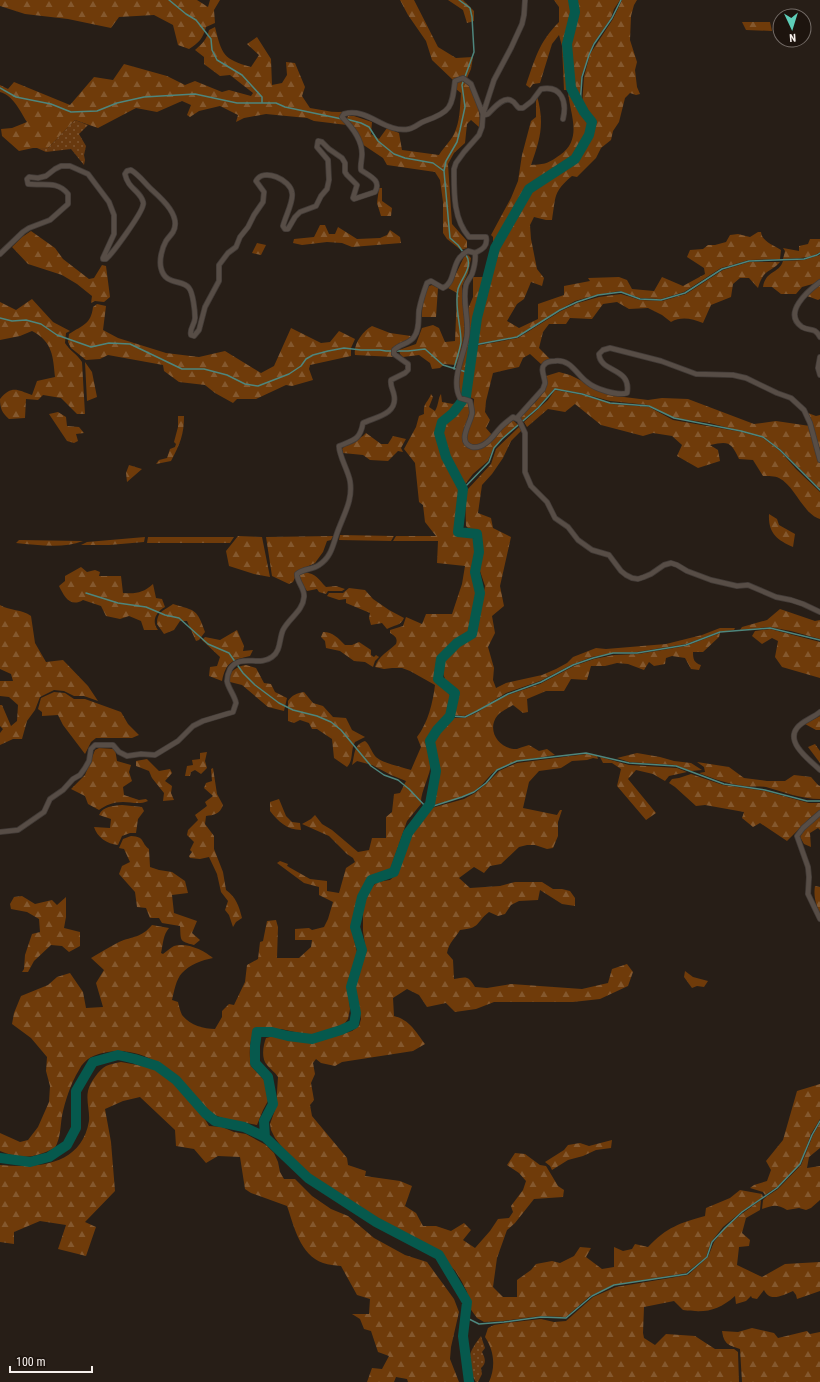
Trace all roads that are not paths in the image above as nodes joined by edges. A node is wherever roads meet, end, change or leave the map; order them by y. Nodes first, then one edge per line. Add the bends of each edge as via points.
1 (525, 0) edge
2 (483, 114) junction
3 (563, 119) dead end
4 (475, 253) junction
5 (0, 254) edge
6 (820, 282) edge
7 (820, 337) edge
8 (820, 357) edge
9 (820, 375) edge
10 (518, 419) junction
11 (820, 460) edge
12 (820, 612) edge
13 (820, 712) edge
14 (820, 770) edge
15 (820, 813) edge
16 (0, 832) edge
17 (820, 920) edge

1 - 2 street via 522,24 497,73
2 - 3 street via 488,114 508,99 519,108 523,108 541,89 548,88 560,93 565,107
2 - 4 street via 479,135 456,163 454,170 456,212 461,227 469,237 486,237 485,247
2 - 5 street via 471,84 463,78 455,81 449,108 433,119 408,130 396,129 358,113 344,114 342,117 359,140 362,154 361,170 373,177 377,190 354,199 357,185 345,172 342,158 318,141 317,147 328,160 328,186 316,206 300,212 288,229 284,226 292,199 291,188 283,180 267,174 258,177 257,184 264,192 263,202 236,247 219,265 218,281 207,302 199,330 194,336 190,332 195,317 190,290 188,286 165,276 160,267 164,245 174,231 174,217 163,200 131,170 125,174 126,178 129,185 140,195 143,207 106,259 102,258 114,234 112,209 88,174 70,166 61,166 46,176 27,179 28,184 60,186 68,194 68,204 50,220 23,232
4 - 10 street via 472,274 465,287 467,335 458,365 457,387 460,398 470,401 472,414 465,433 465,441 471,447 478,447 486,443 513,417
4 - 16 street via 462,253 451,280 443,288 431,281 427,282 414,336 394,350 394,354 408,364 408,370 391,380 394,396 391,409 363,423 358,437 339,446 351,489 335,544 330,555 319,565 297,574 304,592 303,604 283,630 274,657 262,662 239,661 232,667 227,682 236,703 233,712 192,726 178,741 155,754 127,756 118,752 113,745 95,745 91,749 85,768 50,799 44,812 18,830
6 - 7 street via 797,304 795,314 798,323 817,332
8 - 9 street
10 - 11 street via 543,389 545,383 542,368 550,362 568,362 579,376 592,386 613,393 628,394 624,377 599,360 599,354 610,348 661,361 696,374 733,374 791,398 804,410
10 - 12 street via 526,441 525,472 531,486 547,502 555,518 568,527 578,540 592,550 609,555 626,575 638,579 671,563 711,580 737,586 748,585 776,598 791,600
13 - 14 street via 796,728 794,735 794,743
15 - 17 street via 802,828 797,836 808,867 808,894

